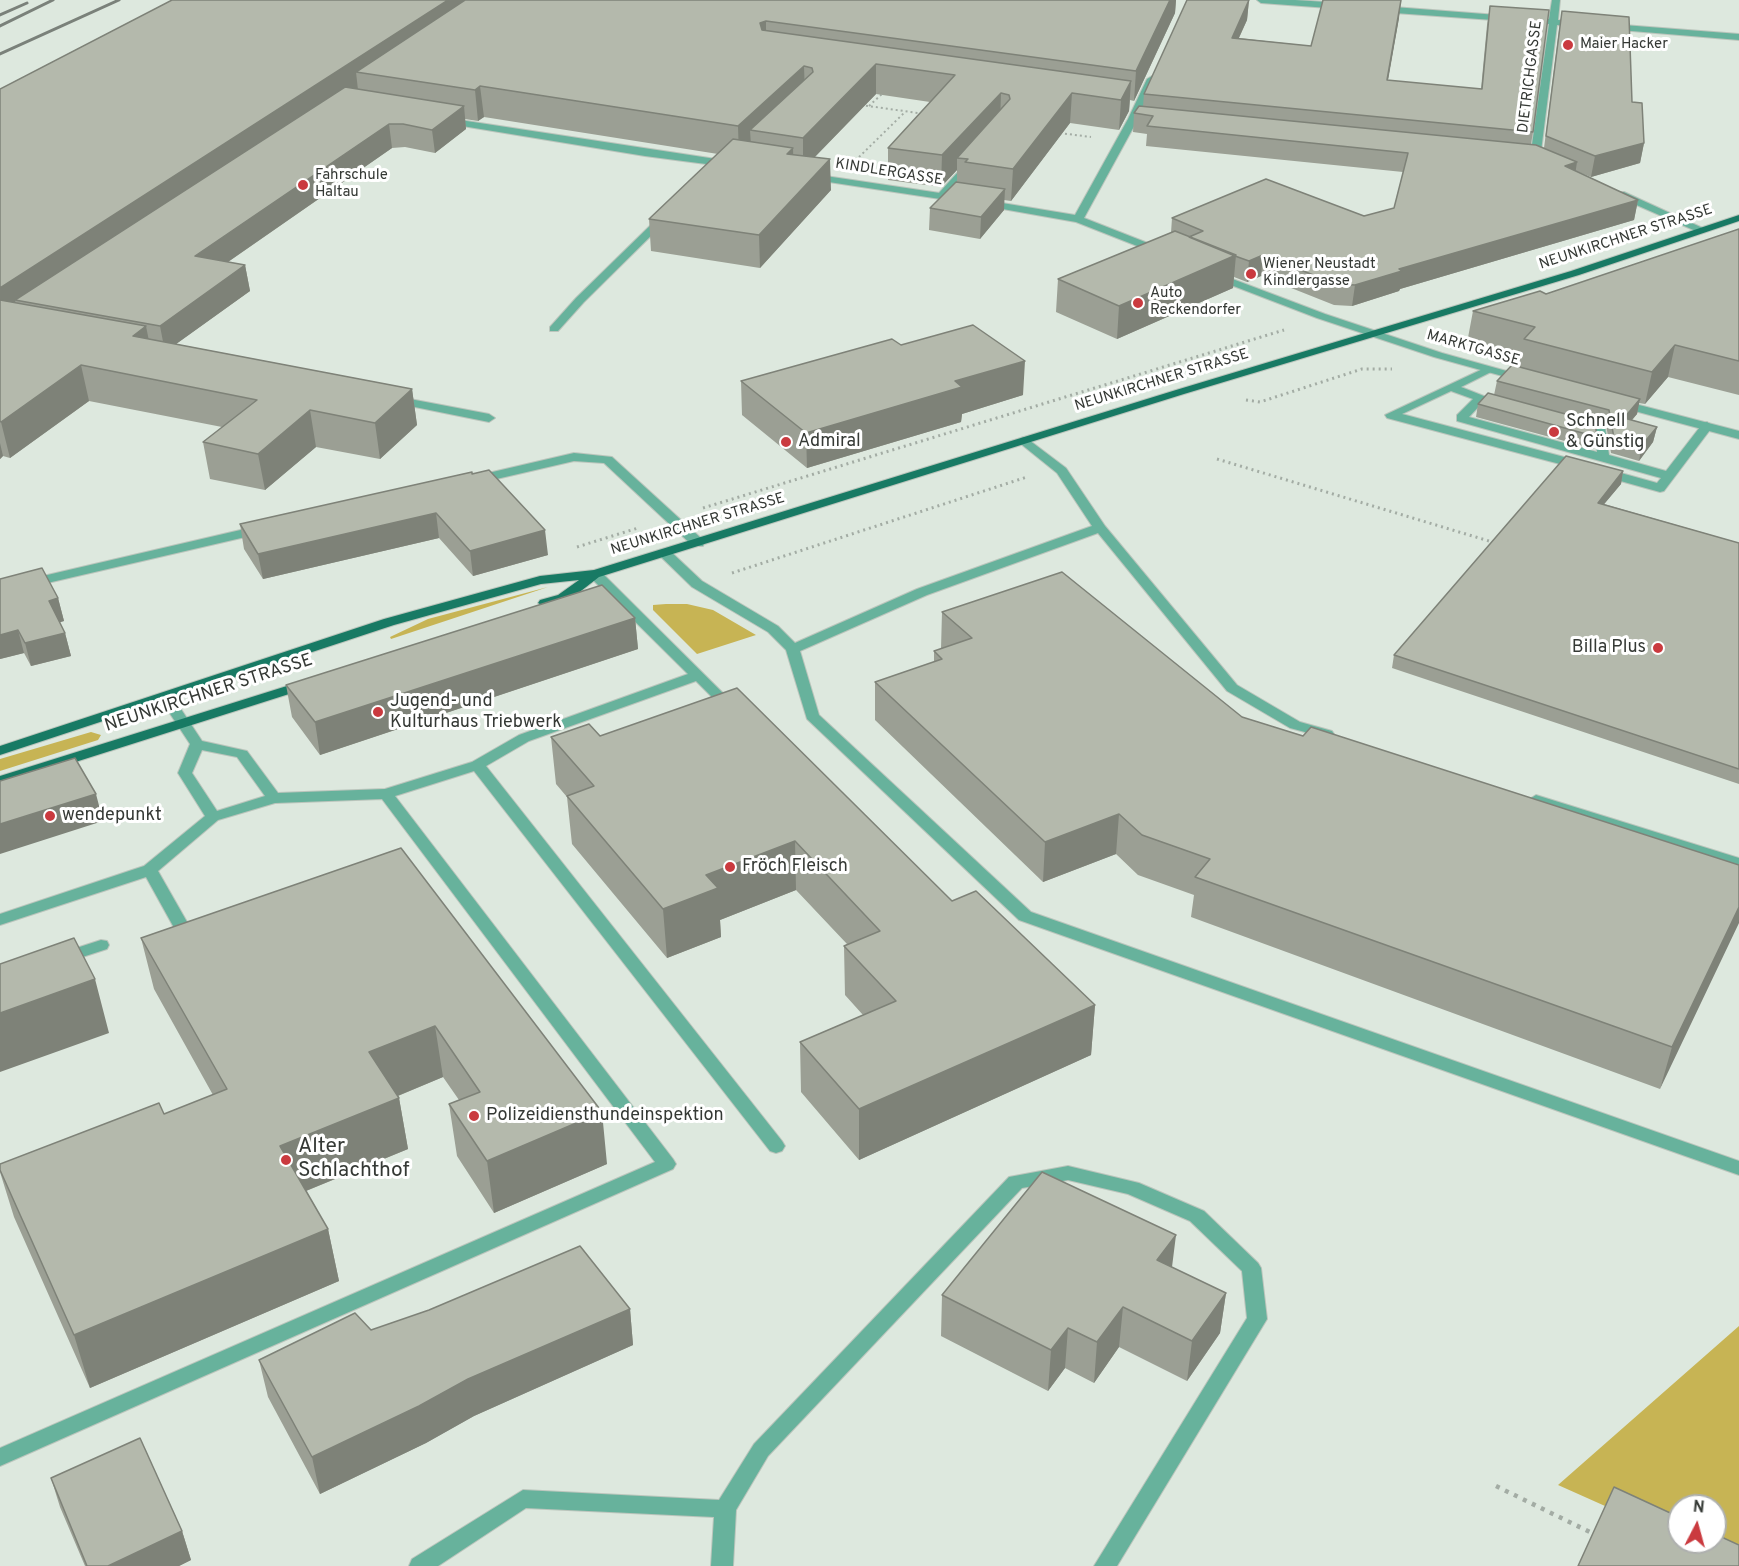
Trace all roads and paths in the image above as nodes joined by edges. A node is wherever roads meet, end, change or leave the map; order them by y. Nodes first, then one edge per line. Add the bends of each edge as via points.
1 (1261, 0) edge
2 (1556, 0) edge
3 (1356, 7) edge
4 (1368, 8) edge
5 (1553, 22) junction
6 (1591, 26) edge
7 (1603, 26) edge
8 (1739, 37) edge
9 (1159, 64) edge
10 (886, 90) edge
11 (857, 105) edge
12 (1128, 105) edge
13 (868, 106) junction
14 (1139, 107) junction
15 (905, 111) junction
16 (927, 114) edge
17 (441, 120) edge
18 (1052, 132) edge
19 (1121, 141) junction
20 (978, 155) edge
21 (1535, 160) edge
22 (720, 162) junction
23 (739, 165) edge
24 (712, 171) edge
25 (803, 175) edge
26 (836, 180) junction
27 (1613, 191) edge
28 (942, 196) junction
29 (671, 211) edge
30 (1739, 218) edge
31 (1078, 219) junction
32 (1702, 230) junction
33 (1168, 255) edge
34 (1200, 269) edge
35 (554, 329) dead end
36 (1373, 334) junction
37 (1401, 369) dead end
38 (1487, 370) junction
39 (1532, 381) edge
40 (1451, 387) junction
41 (384, 398) edge
42 (1480, 398) junction
43 (1260, 402) dead end
44 (1496, 402) edge
45 (1611, 402) edge
46 (489, 418) dead end
47 (1566, 421) edge
48 (1707, 426) junction
49 (1739, 435) edge
50 (1025, 441) junction
51 (1603, 457) junction
52 (1217, 459) dead end
53 (1670, 476) junction
54 (459, 483) edge
55 (276, 526) edge
56 (1100, 528) junction
57 (1489, 541) edge
58 (698, 543) junction
59 (664, 553) junction
60 (595, 574) junction
61 (0, 590) edge
62 (530, 608) edge
63 (793, 649) junction
64 (696, 676) junction
65 (324, 678) edge
66 (165, 697) junction
67 (746, 723) edge
68 (184, 724) junction
69 (1341, 739) edge
70 (197, 744) junction
71 (0, 751) edge
72 (477, 765) junction
73 (0, 780) edge
74 (386, 794) junction
75 (1523, 796) edge
76 (274, 798) junction
77 (213, 817) junction
78 (1739, 863) edge
79 (150, 870) junction
80 (0, 920) edge
81 (183, 929) edge
82 (101, 945) dead end
83 (45, 964) edge
84 (776, 1146) dead end
85 (1739, 1168) edge
86 (0, 1457) edge
87 (1496, 1486) dead end
88 (725, 1509) junction
89 (1608, 1541) edge
90 (420, 1566) edge
91 (722, 1566) edge
92 (1105, 1566) edge

1 - 3 street
2 - 5 street, DIETRICHGASSE
4 - 5 street
5 - 6 street
5 - 21 street, DIETRICHGASSE
7 - 8 street
9 - 14 street
10 - 13 path
11 - 13 path
12 - 14 street
13 - 15 path
14 - 19 street via 1138,120
15 - 16 path
15 - 26 path
17 - 22 street
18 - 19 path
19 - 31 street
20 - 28 street
22 - 23 street
22 - 24 street
25 - 26 street, KINDLERGASSE
26 - 28 street, KINDLERGASSE
27 - 32 street
28 - 31 street, KINDLERGASSE
29 - 35 street
30 - 32 main road, NEUNKIRCHNER STRASSE
31 - 33 street, KINDLERGASSE
32 - 36 main road, NEUNKIRCHNER STRASSE
34 - 36 street
36 - 38 street, MARKTGASSE
36 - 50 main road, NEUNKIRCHNER STRASSE
37 - 43 path via 1362,369
38 - 39 street, MARKTGASSE
38 - 40 street
40 - 42 street
40 - 53 street via 1391,415 1657,493
41 - 46 street
42 - 44 street
42 - 51 street via 1461,418
45 - 48 street
47 - 51 street via 1601,430
48 - 49 street
48 - 53 street
50 - 56 street via 1062,471
50 - 58 main road, NEUNKIRCHNER STRASSE
51 - 53 street
52 - 57 path
54 - 58 street via 574,457 608,460
55 - 61 street
56 - 63 street via 922,592
56 - 69 street via 1232,688 1295,725
58 - 59 main road, NEUNKIRCHNER STRASSE
59 - 60 main road, NEUNKIRCHNER STRASSE
59 - 63 street via 697,584 773,629
60 - 62 main road, NEUNKIRCHNER STRASSE via 563,598
60 - 64 street
60 - 66 main road, NEUNKIRCHNER STRASSE via 540,580 389,622
63 - 85 street via 812,716 1025,916
64 - 67 street
64 - 72 street via 524,738
65 - 68 main road, NEUNKIRCHNER STRASSE
66 - 68 street
66 - 71 main road, NEUNKIRCHNER STRASSE
68 - 70 street
68 - 73 main road, NEUNKIRCHNER STRASSE
70 - 76 street via 243,754
70 - 77 street via 185,772
72 - 74 street
72 - 84 street
74 - 76 street
74 - 86 street via 667,1164
75 - 78 street
76 - 77 street
77 - 79 street
79 - 80 street
79 - 81 street
82 - 83 street
87 - 89 path
88 - 90 street via 523,1499
88 - 91 street
88 - 92 street via 761,1450 1016,1182 1068,1173 1132,1188 1197,1216 1251,1268 1257,1319

